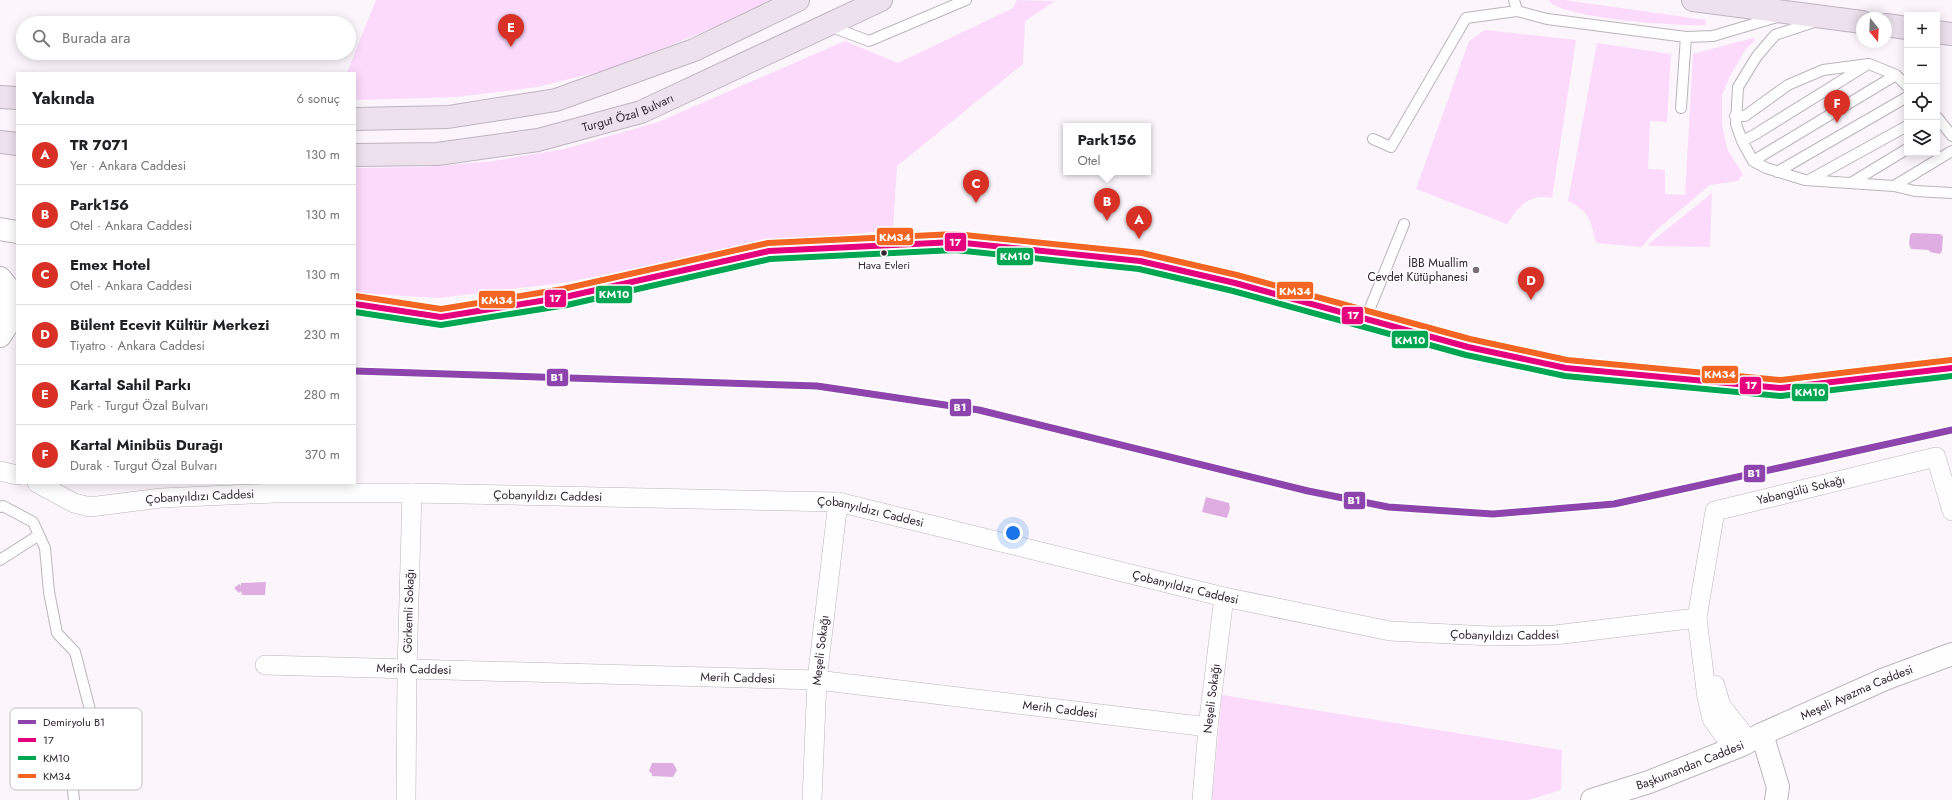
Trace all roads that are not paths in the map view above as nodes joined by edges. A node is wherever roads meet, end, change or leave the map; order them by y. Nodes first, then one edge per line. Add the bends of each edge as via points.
1 (798, 0) edge
2 (881, 0) edge
3 (966, 0) edge
4 (1514, 0) edge
5 (1693, 0) edge
6 (1517, 11) junction
7 (1790, 13) junction
8 (1828, 18) junction
9 (1856, 21) edge
10 (827, 25) junction
11 (1892, 26) edge
12 (1904, 28) edge
13 (1940, 32) edge
14 (1952, 34) edge
15 (1686, 37) junction
16 (1869, 64) junction
17 (1896, 75) junction
18 (1905, 84) edge
19 (0, 97) edge
20 (16, 98) edge
21 (1904, 99) edge
22 (1680, 108) dead end
23 (1735, 116) junction
24 (356, 119) edge
25 (1904, 128) edge
26 (1941, 129) edge
27 (1952, 136) edge
28 (1373, 139) dead end
29 (1742, 141) junction
30 (0, 142) edge
31 (16, 144) edge
32 (1952, 151) edge
33 (1904, 152) edge
34 (356, 155) edge
35 (1753, 161) junction
36 (1777, 172) junction
37 (1809, 180) junction
38 (1851, 183) junction
39 (1894, 186) junction
40 (1952, 193) edge
41 (1404, 224) dead end
42 (0, 229) edge
43 (16, 232) edge
44 (0, 241) edge
45 (16, 242) edge
46 (0, 278) edge
47 (356, 304) edge
48 (1366, 318) junction
49 (0, 336) edge
50 (1952, 368) edge
51 (0, 471) edge
52 (16, 475) edge
53 (39, 484) edge
54 (412, 493) junction
55 (838, 502) junction
56 (1951, 505) edge
57 (0, 507) edge
58 (39, 535) junction
59 (0, 560) edge
60 (1224, 597) junction
61 (1697, 618) junction
62 (1952, 654) edge
63 (266, 665) dead end
64 (407, 670) junction
65 (817, 680) junction
66 (90, 708) edge
67 (1208, 727) junction
68 (1748, 741) junction
69 (73, 790) edge
70 (74, 800) edge
71 (406, 800) edge
72 (812, 800) edge
73 (1202, 800) edge
74 (1592, 800) edge
75 (1776, 800) edge

1 - 24 highway via 694,50 556,100 448,117
2 - 10 highway, Turgut Özal Bulvarı
3 - 10 lane via 869,41
4 - 6 lane
5 - 7 highway
6 - 15 lane via 1547,19
6 - 28 lane via 1466,18 1391,147
7 - 8 highway
7 - 15 lane via 1713,36
8 - 9 highway
8 - 23 lane via 1774,36 1757,56 1738,87
10 - 34 highway, Turgut Özal Bulvarı via 641,112 538,140 437,154
11 - 12 highway
13 - 14 highway
15 - 22 lane
16 - 17 lane
16 - 23 lane via 1823,70 1788,85 1746,116
16 - 29 lane
17 - 18 lane
17 - 35 lane
19 - 20 highway
21 - 36 lane
23 - 29 lane
25 - 37 lane
26 - 27 lane
29 - 35 lane
30 - 31 highway
32 - 39 lane
33 - 38 lane
35 - 36 lane
36 - 37 lane
37 - 38 lane
38 - 39 lane
39 - 40 lane via 1915,191
41 - 48 lane
42 - 43 main road
44 - 45 main road
46 - 49 main road via 9,289 9,322
47 - 48 main road via 441,317 565,297 770,251 955,242 1140,261
48 - 50 main road via 1468,347 1566,368 1780,388
51 - 52 street
53 - 54 street, Çobanyıldızı Caddesi via 74,503 90,507 161,498 275,493
54 - 55 street, Çobanyıldızı Caddesi
54 - 64 street, Görkemli Sokağı
55 - 60 street, Çobanyıldızı Caddesi
55 - 65 street, Meşeli Sokağı
56 - 61 street, Yabangülü Sokağı via 1936,457 1715,511
57 - 58 lane via 3,506 33,522
58 - 59 lane
58 - 66 lane via 45,548 49,592 57,633 75,652
60 - 61 street, Çobanyıldızı Caddesi via 1390,631 1490,636 1555,635
60 - 67 street, Neşeli Sokağı
61 - 68 street, Yabangülü Sokağı via 1721,706
62 - 68 main road, Meşeli Ayazma Caddesi via 1885,679
63 - 64 street, Merih Caddesi
64 - 65 street, Merih Caddesi
64 - 71 street, Görkemli Sokağı
65 - 67 street, Merih Caddesi
65 - 72 street, Meşeli Sokağı
67 - 73 street, Neşeli Sokağı
68 - 74 main road, Başkumandan Caddesi via 1649,782
68 - 75 main road via 1778,786
69 - 70 lane

